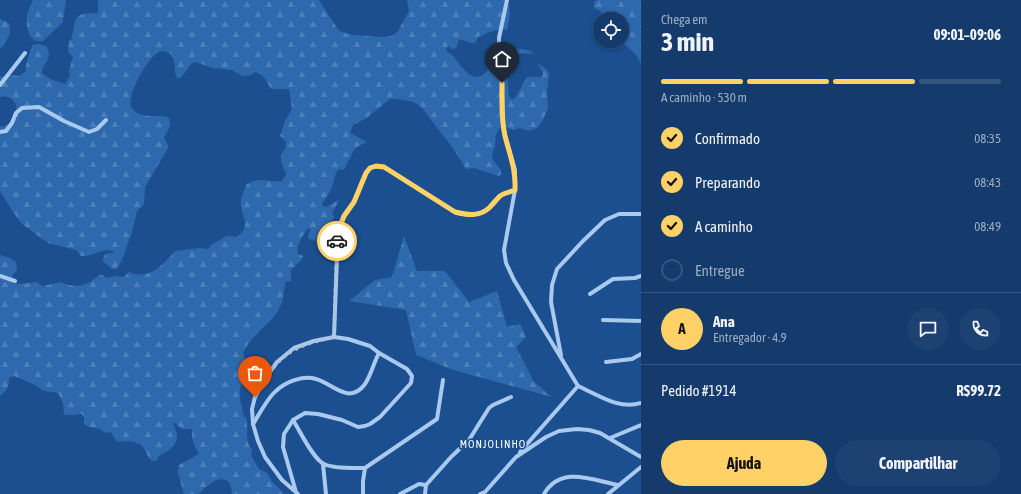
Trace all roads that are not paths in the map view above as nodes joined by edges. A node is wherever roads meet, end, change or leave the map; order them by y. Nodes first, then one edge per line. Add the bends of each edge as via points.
1 (507, 0) edge
2 (26, 52) dead end
3 (0, 85) edge
4 (106, 120) dead end
5 (0, 132) edge
6 (515, 190) junction
7 (641, 214) edge
8 (0, 276) edge
9 (641, 276) edge
10 (15, 281) dead end
11 (590, 294) dead end
12 (603, 320) dead end
13 (641, 321) edge
14 (334, 337) junction
15 (379, 353) junction
16 (641, 354) edge
17 (562, 361) junction
18 (606, 362) dead end
19 (443, 380) dead end
20 (578, 386) junction
21 (511, 397) dead end
22 (641, 403) edge
23 (294, 420) junction
24 (253, 424) junction
25 (641, 425) edge
26 (610, 438) junction
27 (516, 457) junction
28 (641, 457) edge
29 (323, 464) junction
30 (641, 467) edge
31 (365, 468) junction
32 (426, 485) junction
33 (618, 485) junction
34 (297, 493) edge
35 (326, 494) edge
36 (363, 494) edge
37 (400, 494) edge
38 (425, 494) edge
39 (480, 494) edge
40 (544, 494) edge
41 (608, 494) edge

1 - 6 street via 499,38 499,53 503,124 515,170
2 - 3 street
4 - 5 street via 97,129 89,132 39,108 22,108 16,113 6,131
6 - 14 street via 499,197 482,213 467,214 455,212 384,167 370,168 338,231
6 - 17 street via 505,242 506,263
7 - 17 street via 619,214 605,220 558,269 552,285 551,302
8 - 10 street
9 - 11 street via 613,279
12 - 13 street
14 - 15 street via 370,346
14 - 24 street via 294,348 277,362 255,397 252,409
15 - 23 street via 407,370 412,376 411,383 380,417 370,424 358,427 318,414 305,413
15 - 24 street via 365,384 358,389 347,393 316,378 298,379 276,391
16 - 18 street via 632,359
17 - 20 street
19 - 31 street via 437,419
20 - 22 street via 617,404
20 - 27 street
21 - 32 street via 489,408 468,440
23 - 29 street via 315,456
23 - 34 street via 284,434 283,447
24 - 34 street via 265,457 282,480
25 - 26 street
26 - 27 street via 589,430 559,431
26 - 28 street
27 - 39 street
29 - 31 street
29 - 35 street
30 - 33 street
31 - 36 street
32 - 37 street via 419,484
32 - 38 street
33 - 40 street via 571,476 551,484
33 - 41 street

